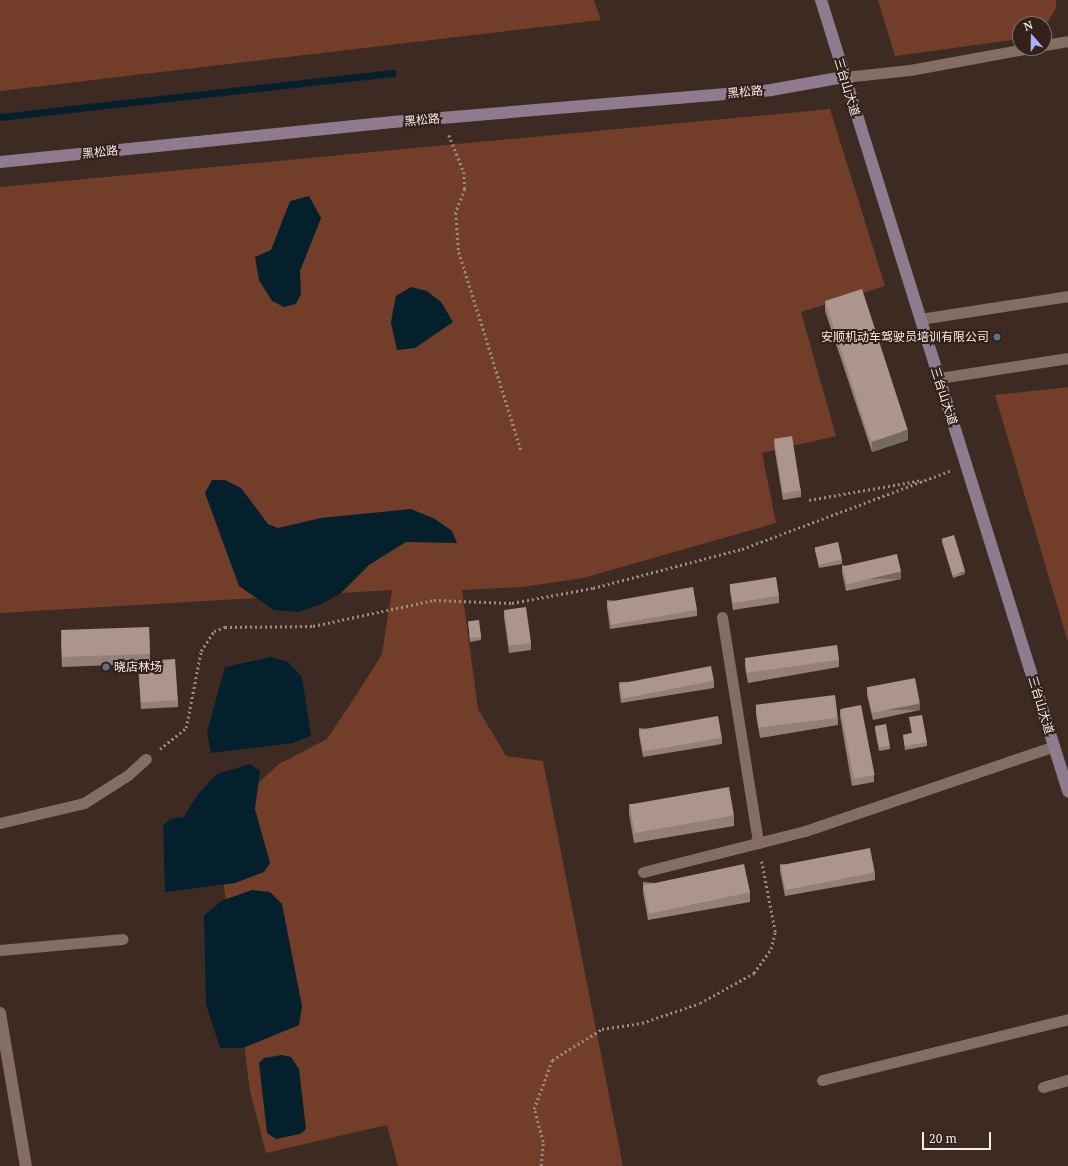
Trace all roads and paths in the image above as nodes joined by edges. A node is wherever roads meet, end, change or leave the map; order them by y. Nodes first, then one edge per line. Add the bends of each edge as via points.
1 (821, 0) edge
2 (1068, 41) edge
3 (1052, 44) edge
4 (1012, 51) edge
5 (844, 77) junction
6 (442, 118) junction
7 (0, 162) edge
8 (1068, 296) edge
9 (920, 319) junction
10 (1068, 358) edge
11 (939, 378) junction
12 (521, 450) dead end
13 (966, 464) junction
14 (930, 478) junction
15 (809, 500) dead end
16 (722, 617) dead end
17 (1054, 746) junction
18 (146, 759) joint
19 (1068, 792) edge
20 (0, 824) edge
21 (758, 843) junction
22 (643, 872) dead end
23 (123, 939) dead end
24 (0, 950) edge
25 (0, 1013) edge
26 (1068, 1019) edge
27 (3, 1045) edge
28 (822, 1080) dead end
29 (1068, 1080) edge
30 (1043, 1087) dead end
31 (26, 1166) edge
32 (541, 1166) edge

1 - 5 street, 三台山大道
2 - 3 lane
4 - 5 lane via 910,70
5 - 6 street, 黑松路 via 771,90
5 - 9 street, 三台山大道
6 - 7 street, 黑松路
6 - 12 path via 464,172 465,189 456,213 459,252
8 - 9 lane
9 - 11 street, 三台山大道
10 - 11 lane
11 - 13 street, 三台山大道
13 - 14 path
13 - 17 street, 三台山大道
14 - 15 path
14 - 18 path via 742,549 593,588 512,603 434,600 313,626 241,625 220,629 206,639 201,651 186,728
16 - 21 lane
17 - 19 street, 三台山大道
17 - 21 lane via 935,789
18 - 20 lane via 122,779 84,803
21 - 22 lane
21 - 32 path via 775,932 771,949 754,973 700,1003 642,1023 602,1029 552,1060 534,1109 543,1142
23 - 24 lane
25 - 27 street
26 - 28 lane
27 - 31 street
29 - 30 lane

